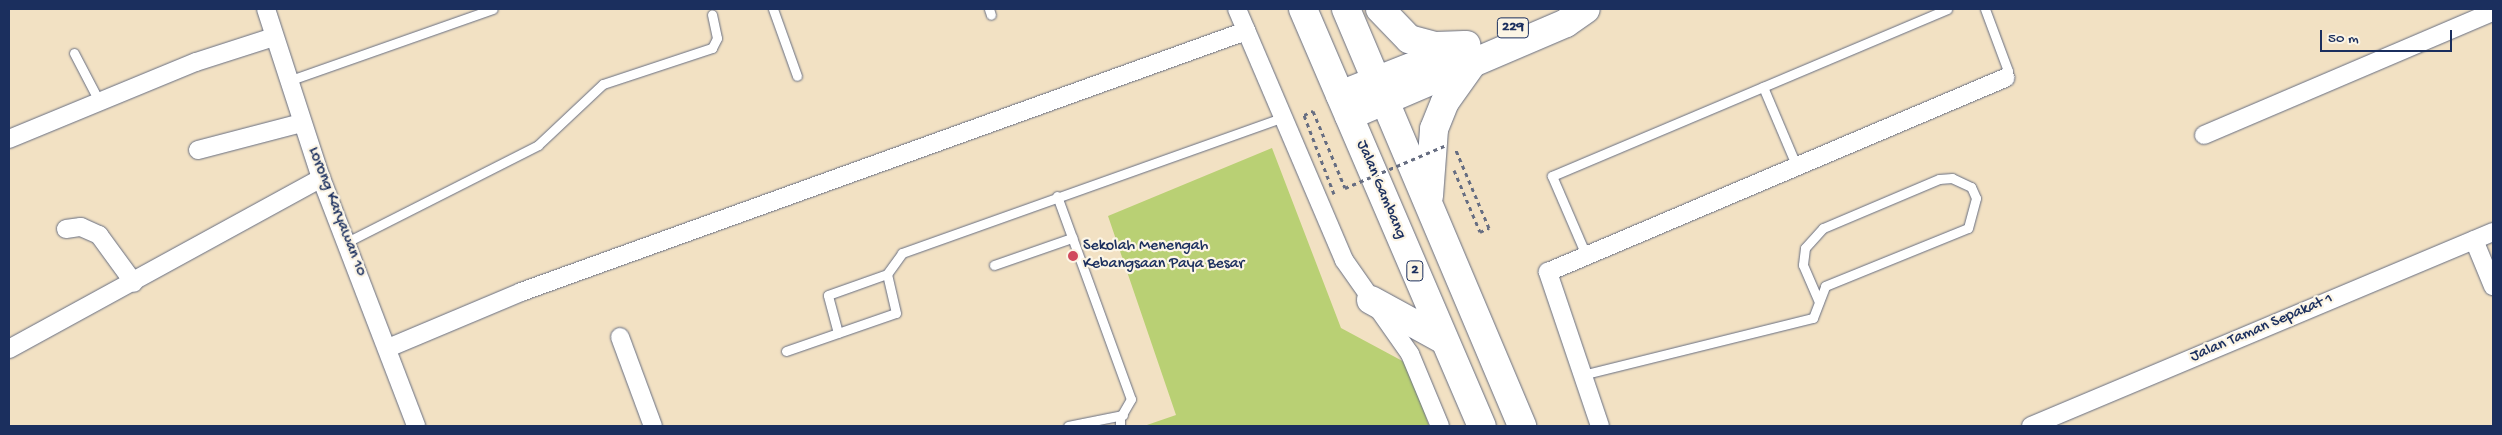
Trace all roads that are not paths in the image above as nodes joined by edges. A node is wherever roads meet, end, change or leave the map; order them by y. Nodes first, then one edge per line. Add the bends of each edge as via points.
1 (266, 9) edge
2 (493, 9) edge
3 (773, 9) edge
4 (1237, 9) edge
5 (1303, 9) edge
6 (1346, 9) edge
7 (1380, 9) edge
8 (1397, 9) edge
9 (1946, 9) edge
10 (1985, 9) edge
11 (2493, 12) edge
12 (1572, 13) edge
13 (712, 15) dead end
14 (1246, 31) junction
15 (274, 37) junction
16 (1409, 39) junction
17 (74, 53) dead end
18 (1468, 54) junction
19 (797, 76) dead end
20 (2006, 78) joint
21 (288, 80) junction
22 (1763, 87) junction
23 (1380, 90) junction
24 (99, 101) junction
25 (1344, 105) junction
26 (1283, 117) junction
27 (302, 123) junction
28 (2204, 135) dead end
29 (9, 138) edge
30 (198, 150) dead end
31 (1797, 166) junction
32 (321, 178) junction
33 (1057, 196) junction
34 (1430, 208) junction
35 (66, 229) dead end
36 (2493, 232) edge
37 (1072, 238) junction
38 (2474, 240) junction
39 (347, 242) junction
40 (1586, 255) junction
41 (994, 265) dead end
42 (887, 274) junction
43 (134, 283) junction
44 (2493, 286) edge
45 (1372, 300) junction
46 (1818, 302) junction
47 (838, 332) junction
48 (620, 337) dead end
49 (1444, 340) junction
50 (388, 348) junction
51 (9, 350) edge
52 (786, 351) dead end
53 (1582, 374) junction
54 (1123, 415) junction
55 (410, 421) edge
56 (653, 426) edge
57 (1068, 426) edge
58 (1120, 426) edge
59 (1440, 426) edge
60 (1482, 426) edge
61 (1522, 426) edge
62 (1600, 426) edge
63 (2031, 426) edge

1 - 15 street, Lorong Karyawan 10
2 - 21 lane
3 - 19 lane
4 - 14 street
5 - 25 main road, Jalan Gambang / 2
6 - 23 main road
7 - 16 main road
8 - 16 lane
9 - 22 lane
10 - 20 lane via 2008,71
11 - 28 street
12 - 18 main road, 229
13 - 39 lane via 717,38 712,48 602,84 538,145
14 - 26 street
14 - 50 street via 521,292
15 - 21 street, Lorong Karyawan 10
15 - 24 street
16 - 18 main road
17 - 24 lane
18 - 23 main road, 229
18 - 34 main road via 1434,129
20 - 31 street
21 - 27 street, Lorong Karyawan 10
22 - 31 lane
22 - 40 lane via 1552,176
23 - 25 main road, 229
23 - 34 main road
24 - 29 street
25 - 49 main road, Jalan Gambang / 2
26 - 33 lane
26 - 45 street via 1344,260
27 - 30 street
27 - 32 street, Lorong Karyawan 10
31 - 40 street
32 - 39 street, Lorong Karyawan 10
32 - 43 street
33 - 37 lane
33 - 42 lane via 902,253
34 - 61 main road
35 - 43 street via 81,227 99,235
36 - 38 street, Jalan Taman Sepakat 1
37 - 41 lane
37 - 54 lane via 1131,399
38 - 44 street
38 - 63 street, Jalan Taman Sepakat 1
39 - 50 street, Lorong Karyawan 10
40 - 53 street via 1548,272 1547,277
42 - 47 lane via 828,295
42 - 47 lane via 896,314
43 - 51 street
45 - 49 main road
45 - 59 street via 1410,354
46 - 46 lane via 1825,286 1968,228 1976,198 1971,187 1952,178 1939,179 1822,228 1805,248 1803,266
46 - 53 lane via 1813,318
47 - 52 lane
48 - 56 street
49 - 60 main road, Jalan Gambang / 2
50 - 55 street, Lorong Karyawan 10
53 - 62 street
54 - 57 lane
54 - 58 lane

